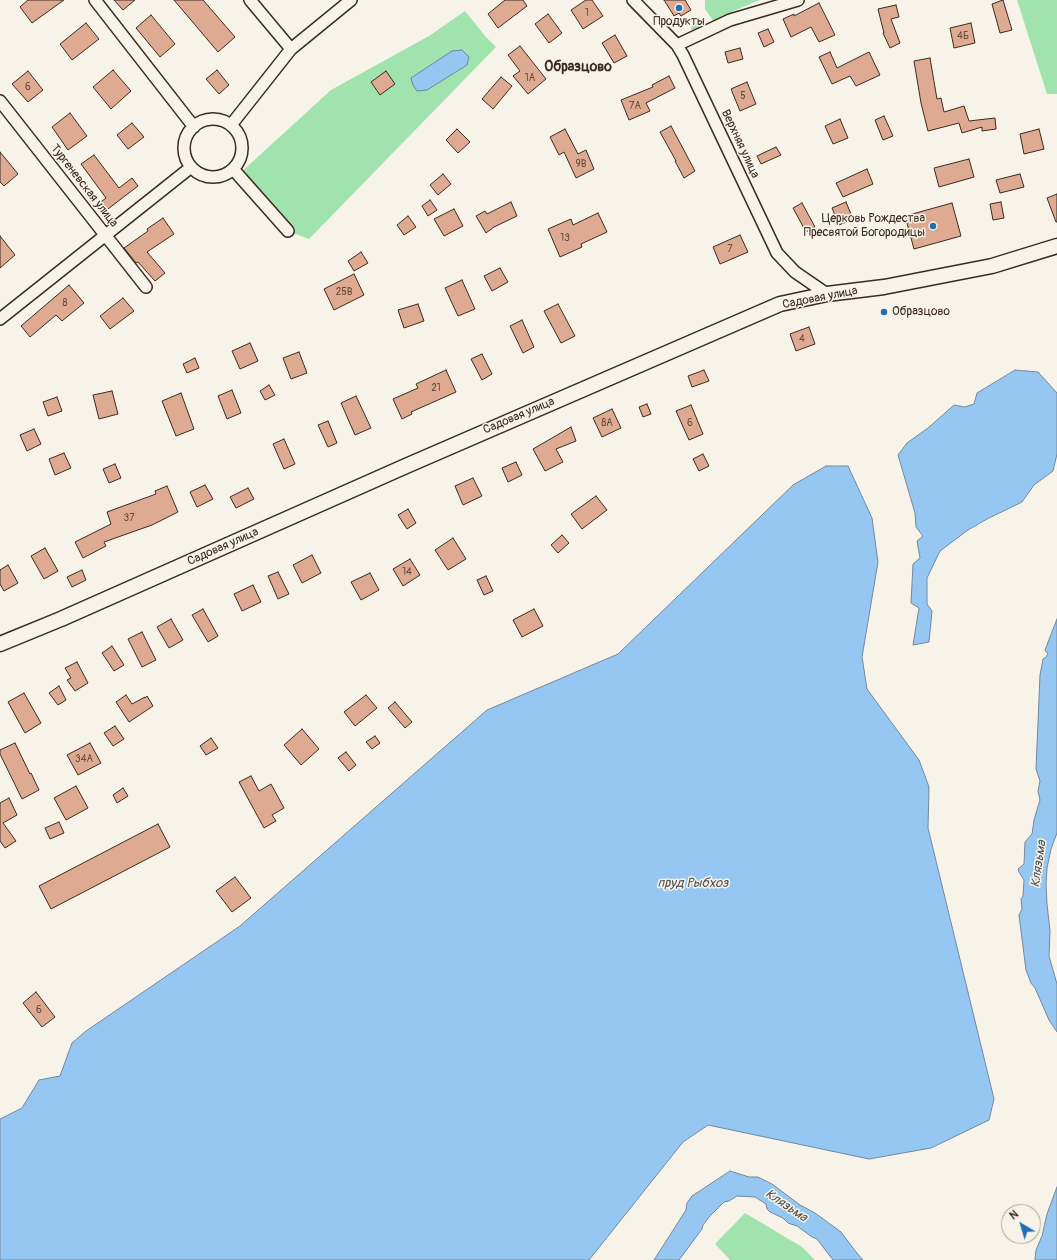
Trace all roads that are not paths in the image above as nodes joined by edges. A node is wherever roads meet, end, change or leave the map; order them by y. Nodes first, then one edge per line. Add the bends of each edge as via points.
1 (95, 0) edge
2 (250, 0) edge
3 (351, 0) edge
4 (633, 0) edge
5 (798, 0) edge
6 (677, 45) junction
7 (291, 49) junction
8 (0, 101) edge
9 (231, 125) junction
10 (194, 127) junction
11 (190, 168) junction
12 (233, 169) junction
13 (288, 231) dead end
14 (106, 235) junction
15 (1057, 246) edge
16 (146, 286) dead end
17 (827, 294) junction
18 (0, 319) edge
19 (0, 644) edge

1 - 10 street
2 - 7 street
3 - 7 street
4 - 6 street, Верхняя улица
5 - 6 street via 730,20
6 - 17 street, Верхняя улица via 777,253 795,272
7 - 9 street
8 - 14 street, Тургеневская улица
9 - 10 street via 222,120 212,119 202,121
9 - 12 street via 239,135 242,146 240,158
10 - 11 street via 187,135 184,146 184,157
11 - 12 street via 211,178 223,176
11 - 14 street
12 - 13 street
14 - 16 street, Тургеневская улица
14 - 18 street
15 - 17 street, Садовая улица via 992,266 884,287
17 - 19 street, Садовая улица via 780,304

